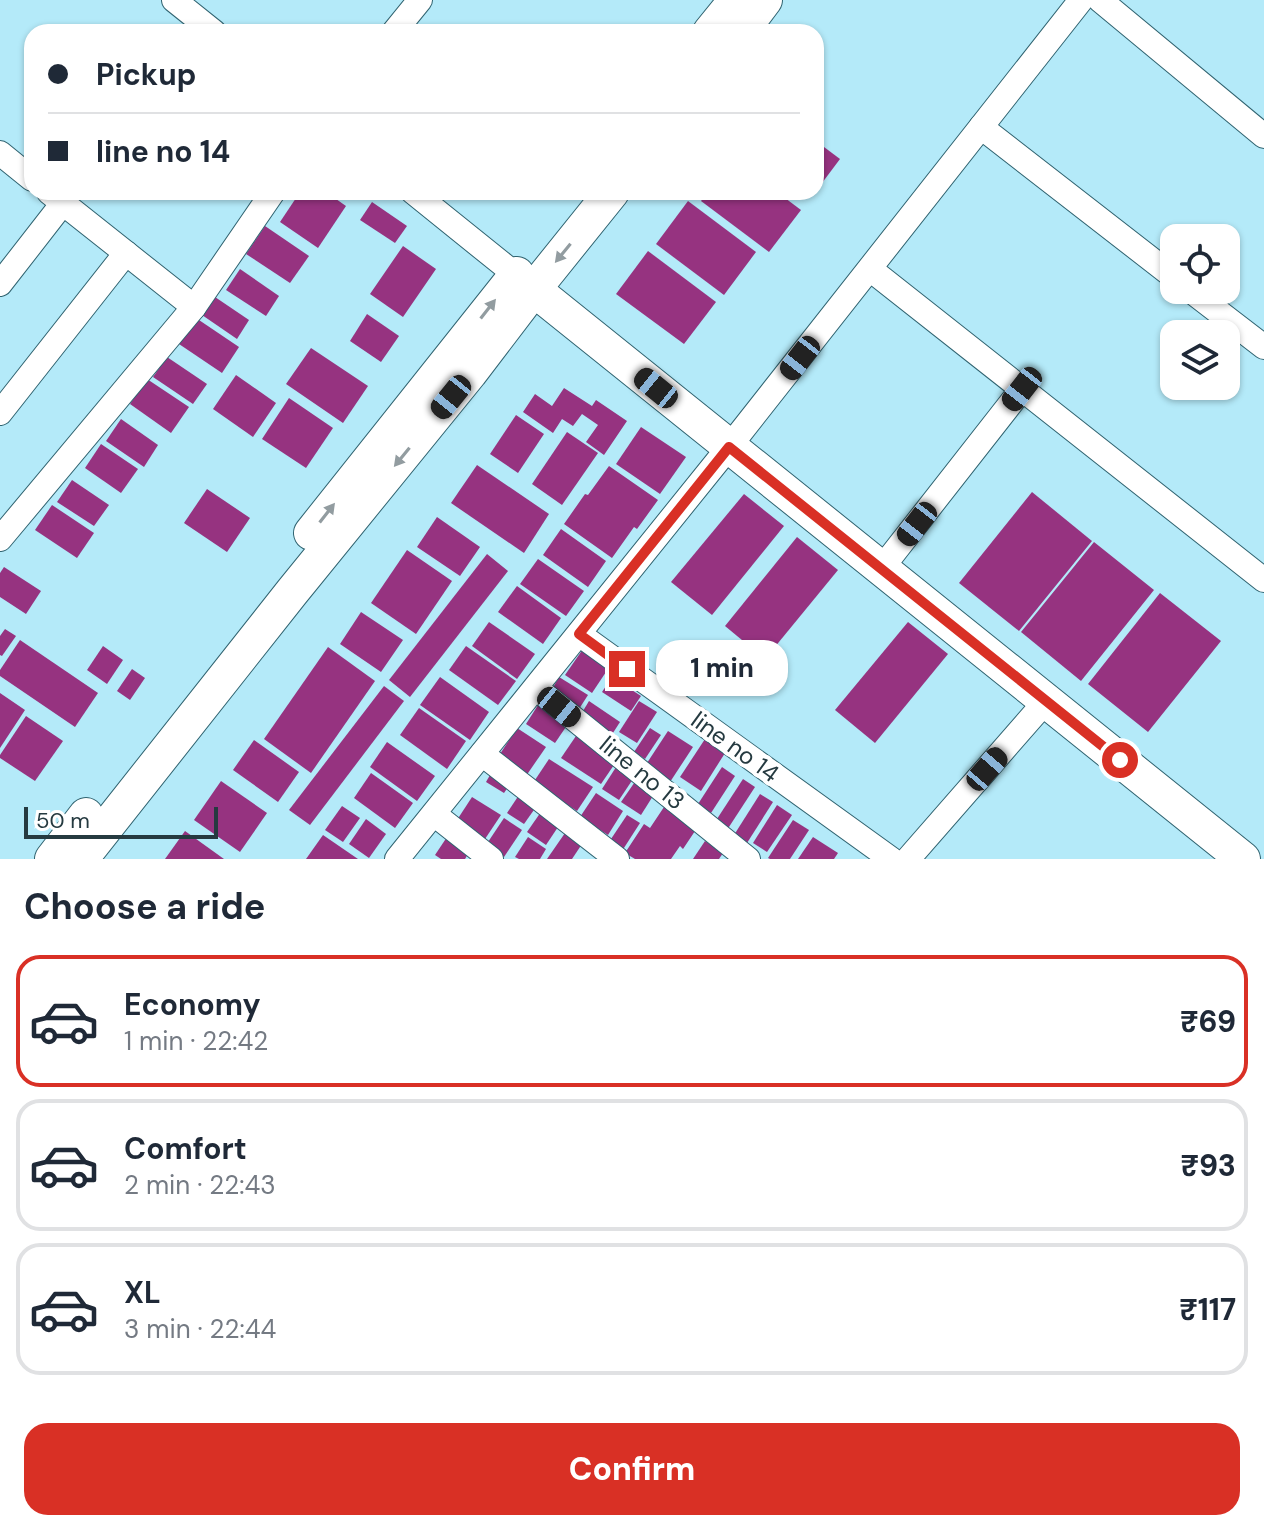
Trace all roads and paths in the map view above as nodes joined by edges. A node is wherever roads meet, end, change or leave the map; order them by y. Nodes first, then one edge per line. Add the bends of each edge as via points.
1 (174, 0) edge
2 (420, 0) edge
3 (736, 0) edge
4 (765, 0) edge
5 (1081, 0) edge
6 (1100, 0) edge
7 (204, 24) edge
8 (400, 24) edge
9 (716, 24) edge
10 (747, 24) edge
11 (981, 127) junction
12 (1264, 136) edge
13 (4, 165) edge
14 (24, 175) edge
15 (55, 200) edge
16 (59, 200) edge
17 (268, 200) edge
18 (423, 200) edge
19 (577, 200) edge
20 (604, 200) edge
21 (126, 253) junction
22 (1160, 266) edge
23 (870, 269) junction
24 (525, 282) junction
25 (0, 284) edge
26 (1208, 304) edge
27 (194, 307) junction
28 (1264, 347) edge
29 (1022, 389) junction
30 (0, 413) edge
31 (729, 447) junction
32 (0, 539) edge
33 (881, 569) junction
34 (1264, 580) edge
35 (579, 634) junction
36 (536, 688) junction
37 (1046, 701) junction
38 (482, 754) junction
39 (434, 814) junction
40 (52, 859) edge
41 (81, 859) edge
42 (397, 859) edge
43 (491, 859) edge
44 (617, 859) edge
45 (748, 859) edge
46 (891, 859) edge
47 (908, 859) edge
48 (1243, 859) edge

1 - 7 street
2 - 8 street
3 - 9 main road
4 - 10 main road
5 - 11 street
6 - 12 street
11 - 22 street
11 - 23 street
13 - 14 street
15 - 25 street
16 - 21 street
17 - 27 street
18 - 24 street
19 - 24 main road
20 -> 24 main road
21 - 27 street
21 - 30 street
23 - 29 street
23 - 31 street
24 - 31 main road
40 -> 24 main road
24 -> 41 main road via 470,373
26 - 28 street
27 - 32 street
29 - 33 street
29 - 34 street
31 - 33 main road
31 - 35 street
33 - 37 main road
35 - 36 street
35 - 46 street, line no 14
36 - 38 street
36 - 45 street, line no 13
37 - 47 street
37 - 48 main road
38 - 39 street
38 - 44 street
39 - 42 street
39 - 43 street

